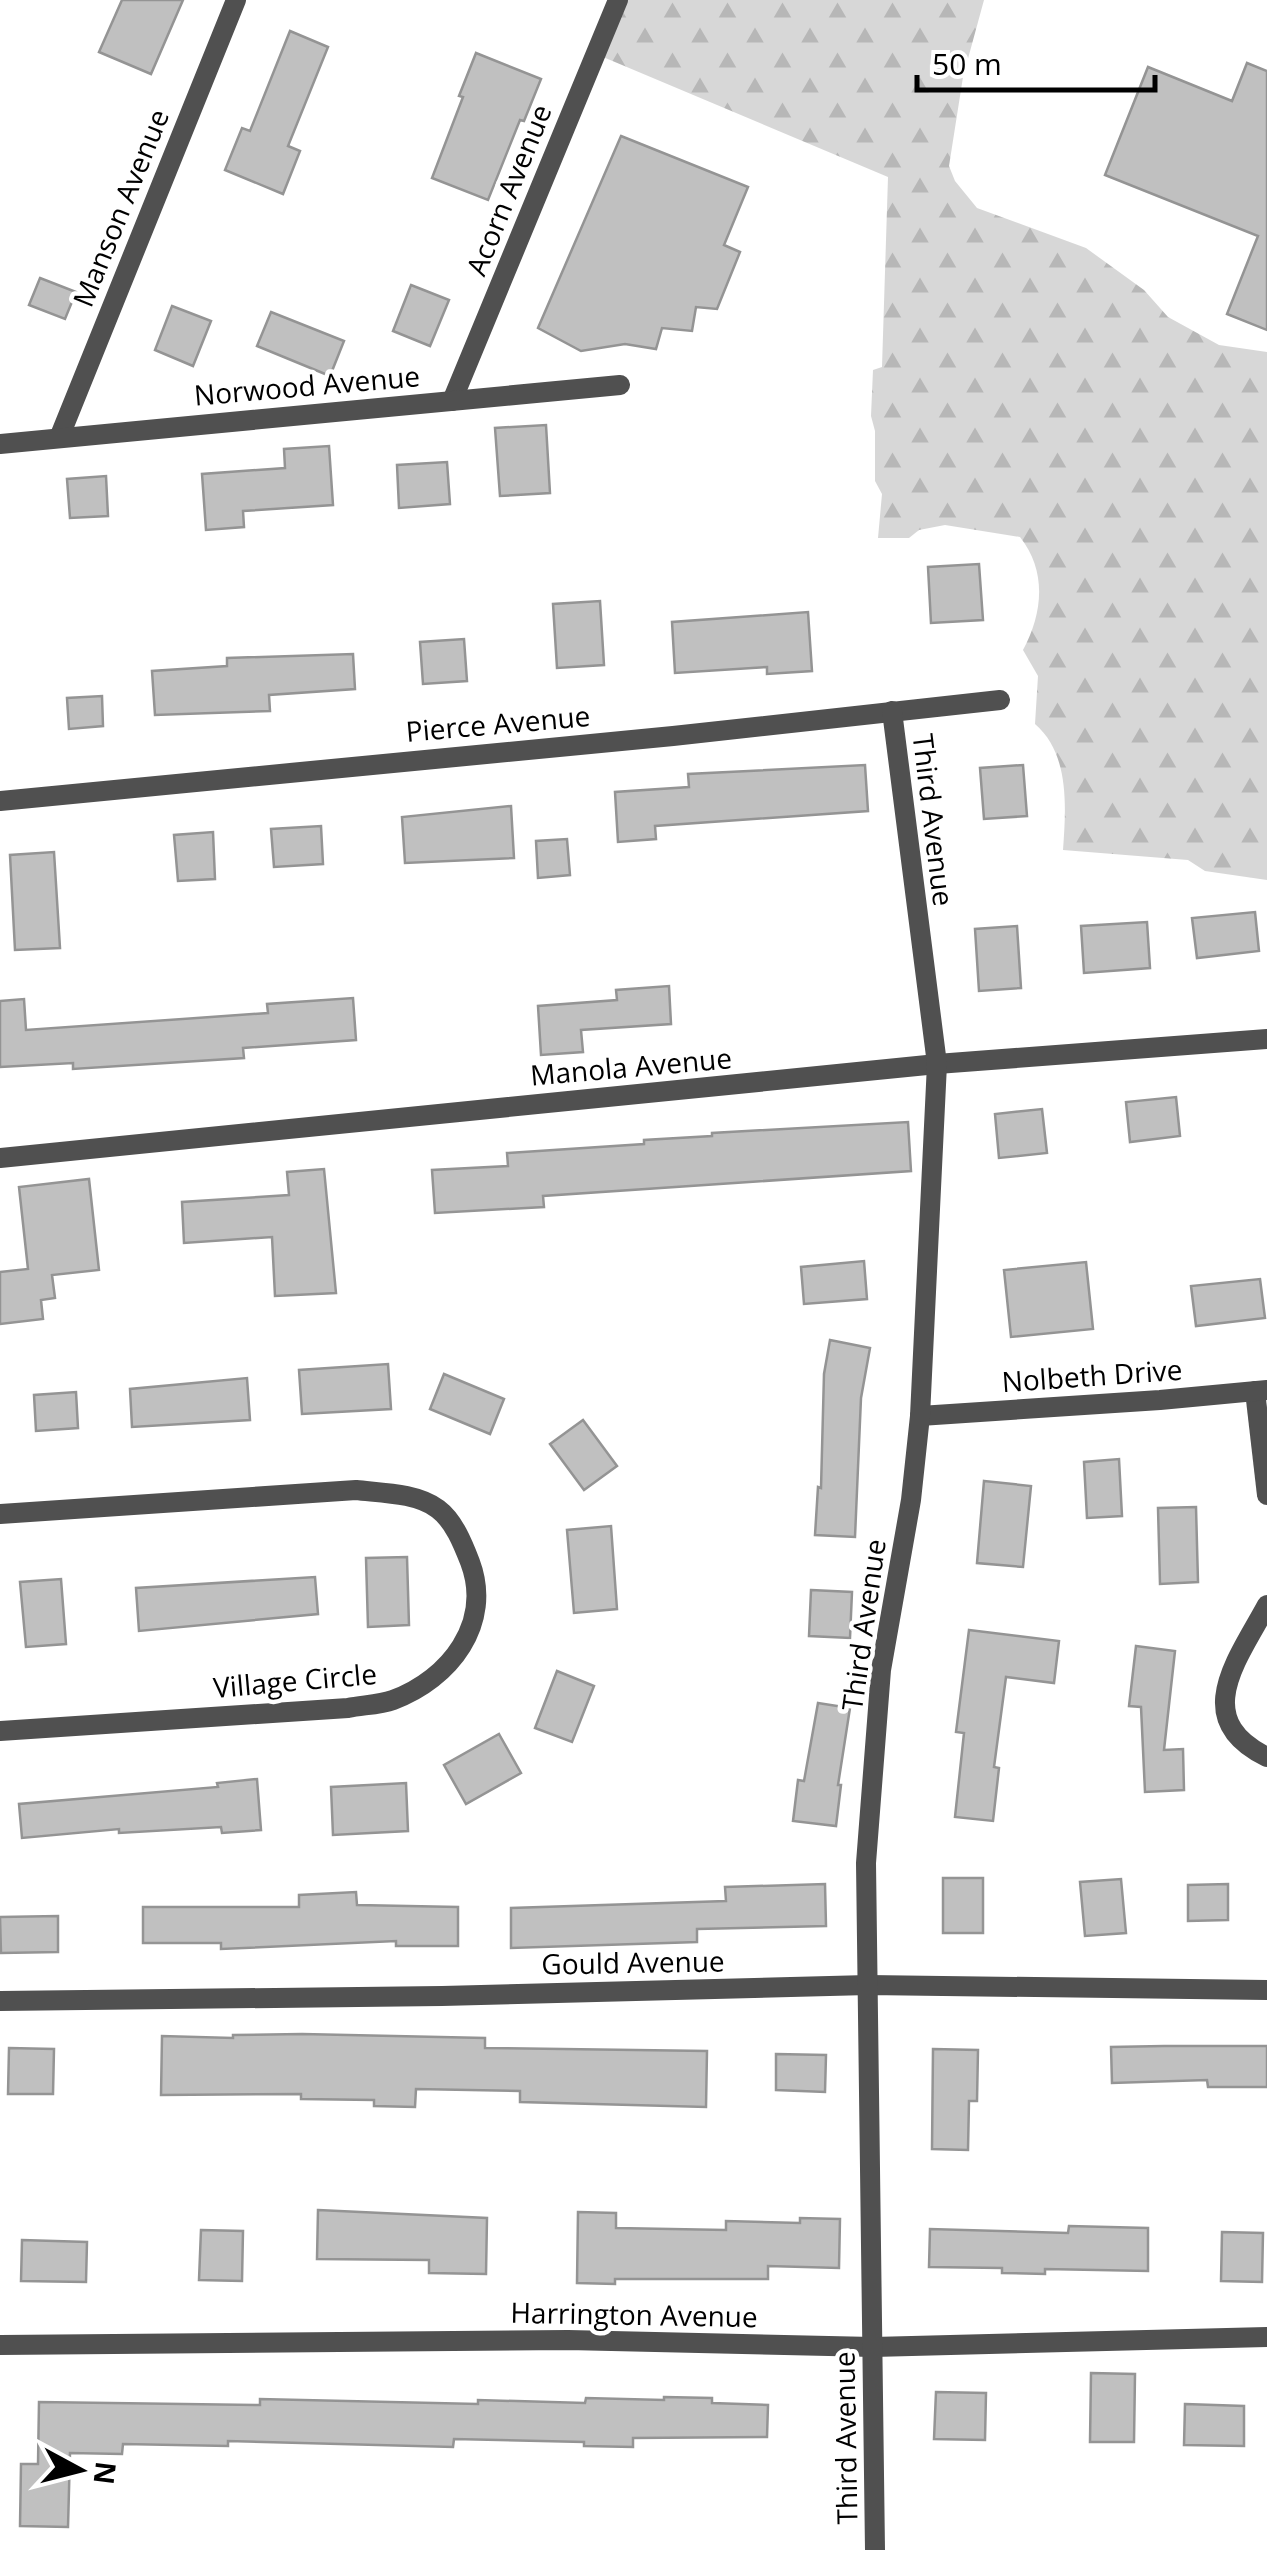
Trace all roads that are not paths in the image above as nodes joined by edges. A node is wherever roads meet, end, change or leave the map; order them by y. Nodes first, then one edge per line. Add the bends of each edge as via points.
1 (236, 0) edge
2 (618, 0) edge
3 (620, 386) dead end
4 (452, 401) junction
5 (59, 438) junction
6 (0, 444) edge
7 (1000, 700) dead end
8 (892, 712) junction
9 (0, 801) edge
10 (1267, 1039) edge
11 (936, 1064) junction
12 (0, 1158) edge
13 (1261, 1390) edge
14 (920, 1416) junction
15 (1267, 1495) edge
16 (0, 1514) edge
17 (1267, 1605) edge
18 (0, 1731) edge
19 (1267, 1757) edge
20 (868, 1984) junction
21 (1267, 1990) edge
22 (0, 2000) edge
23 (1267, 2337) edge
24 (0, 2345) edge
25 (873, 2347) junction
26 (875, 2550) edge

1 - 5 street, Manson Avenue
2 - 4 street, Acorn Avenue
3 - 4 street, Norwood Avenue
4 - 5 street, Norwood Avenue
5 - 6 street, Norwood Avenue
7 - 8 street, Pierce Avenue
8 - 9 street, Pierce Avenue
8 - 11 street, Third Avenue
10 - 11 street, Manola Avenue
11 - 12 street, Manola Avenue
11 - 14 street, Third Avenue
13 - 14 street, Nolbeth Drive
13 - 15 street
14 - 20 street, Third Avenue via 881,1670 866,1863
16 - 18 street, Village Circle via 356,1490 404,1496 438,1509 462,1539 477,1599 469,1635 452,1663 431,1682 391,1701
17 - 19 street via 1226,1684 1224,1707 1231,1730
20 - 21 street, Gould Avenue
20 - 22 street, Gould Avenue
20 - 25 street, Third Avenue
23 - 25 street, Harrington Avenue
24 - 25 street, Harrington Avenue via 568,2340
25 - 26 street, Third Avenue

